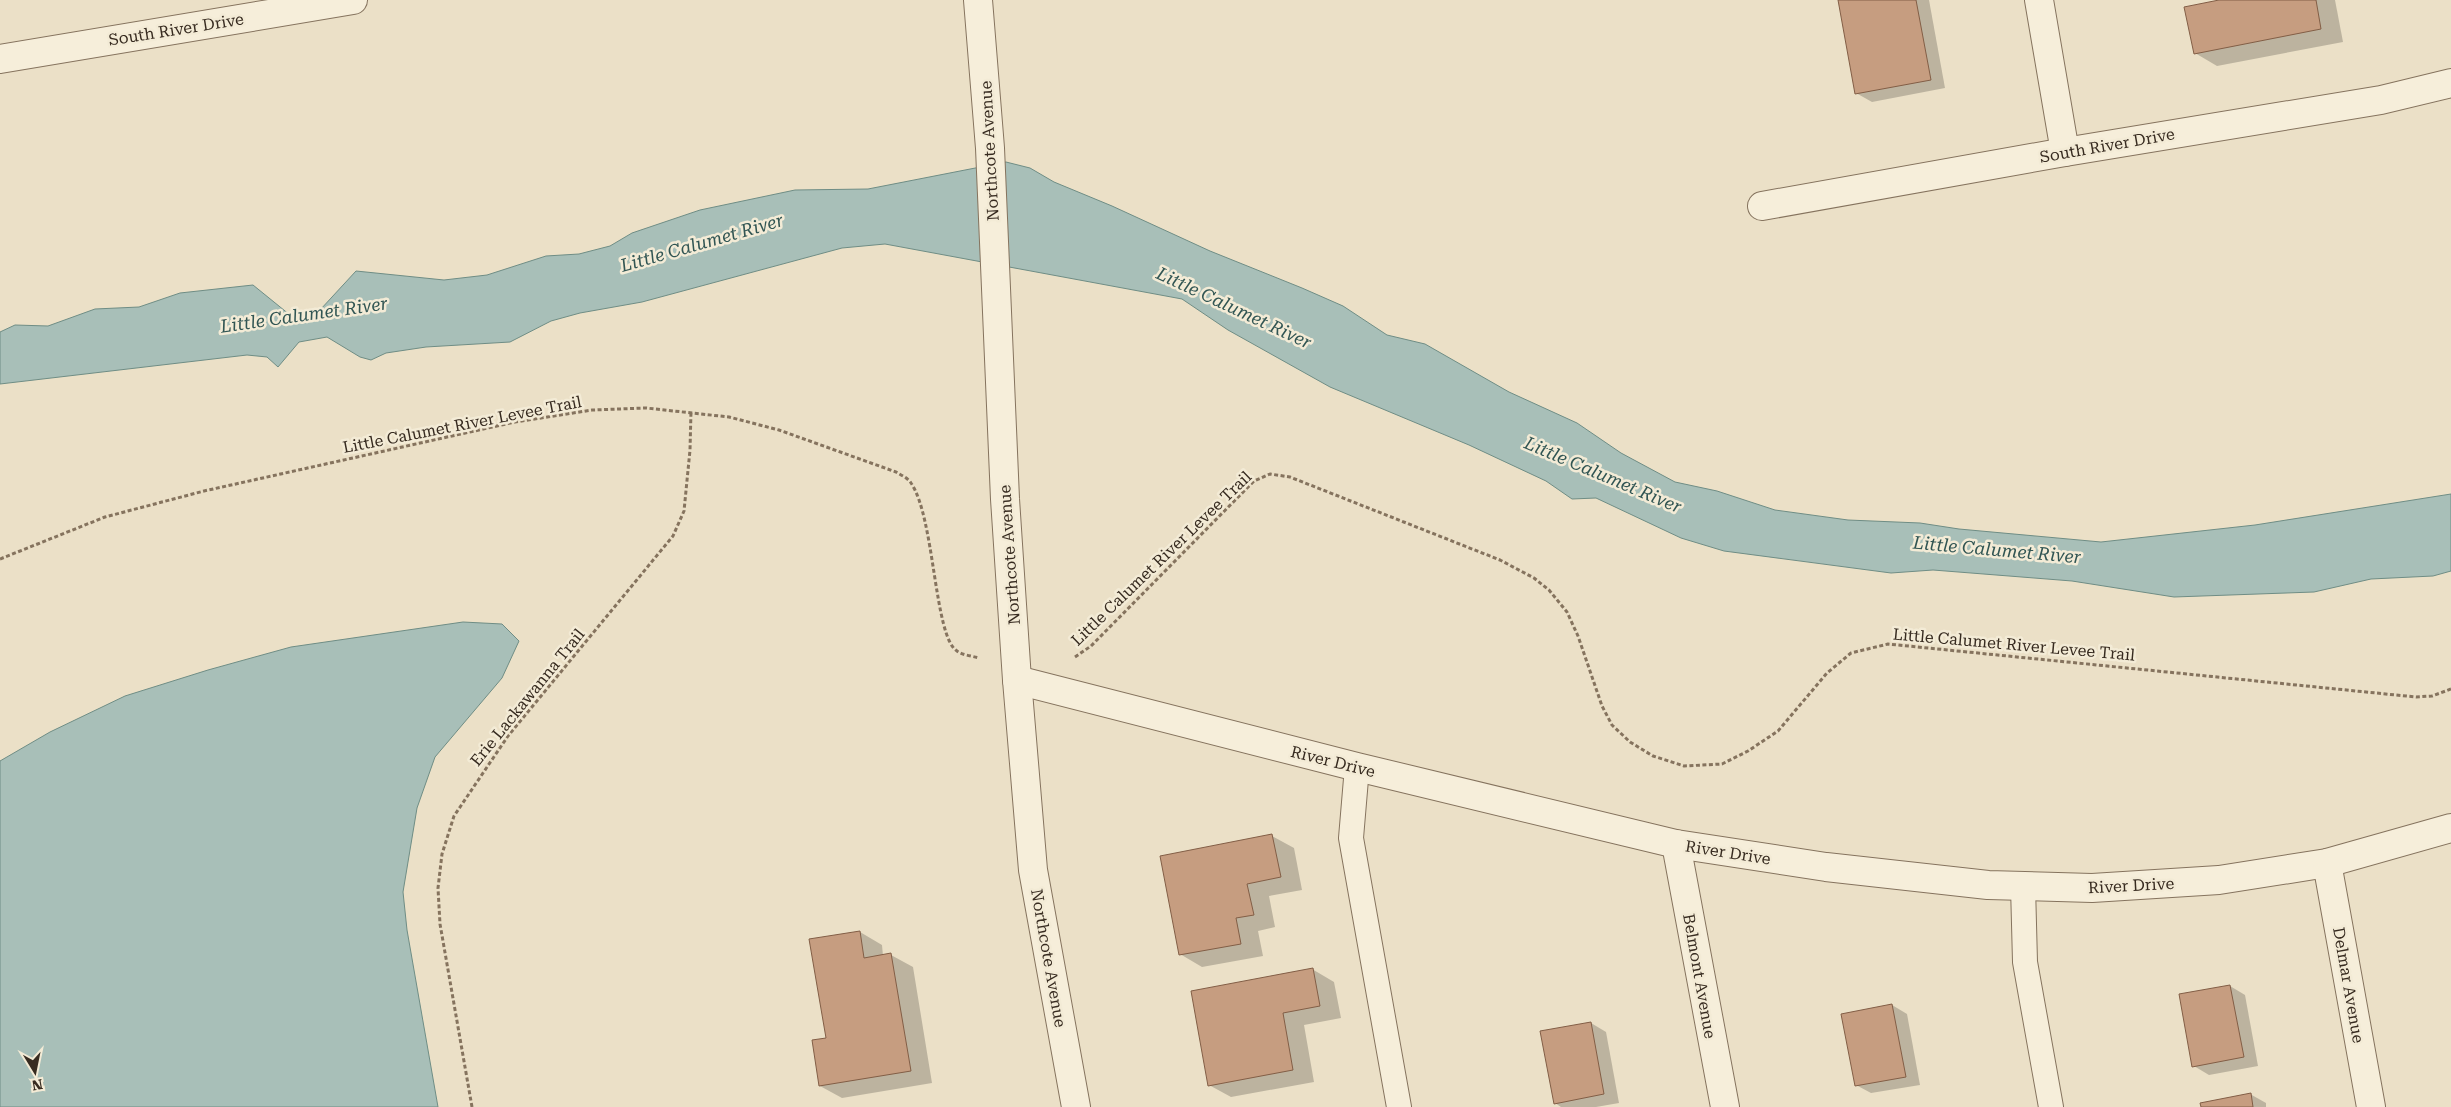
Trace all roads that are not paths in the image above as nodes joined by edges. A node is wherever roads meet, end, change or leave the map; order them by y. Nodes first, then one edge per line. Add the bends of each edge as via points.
1 (353, 0) edge
2 (978, 0) edge
3 (2039, 0) edge
4 (0, 59) edge
5 (2451, 83) edge
6 (2065, 152) junction
7 (1762, 206) dead end
8 (1017, 680) junction
9 (1357, 768) junction
10 (2451, 828) edge
11 (1676, 844) junction
12 (2327, 863) junction
13 (2023, 886) junction
14 (1076, 1107) edge
15 (1399, 1107) edge
16 (1725, 1107) edge
17 (2051, 1107) edge
18 (2371, 1107) edge

1 - 4 street, South River Drive
2 - 8 street, Northcote Avenue via 990,148 999,383
3 - 6 street
5 - 6 street, South River Drive via 2381,100
6 - 7 street, South River Drive
8 - 9 street, River Drive
8 - 14 street, Northcote Avenue via 1033,870
9 - 11 street, River Drive
9 - 15 lane via 1351,838
10 - 12 street, River Drive
11 - 13 street, River Drive via 1826,867
11 - 16 street, Belmont Avenue
12 - 13 street, River Drive via 2219,880 2092,888
12 - 18 street, Delmar Avenue
13 - 17 lane via 2025,962

